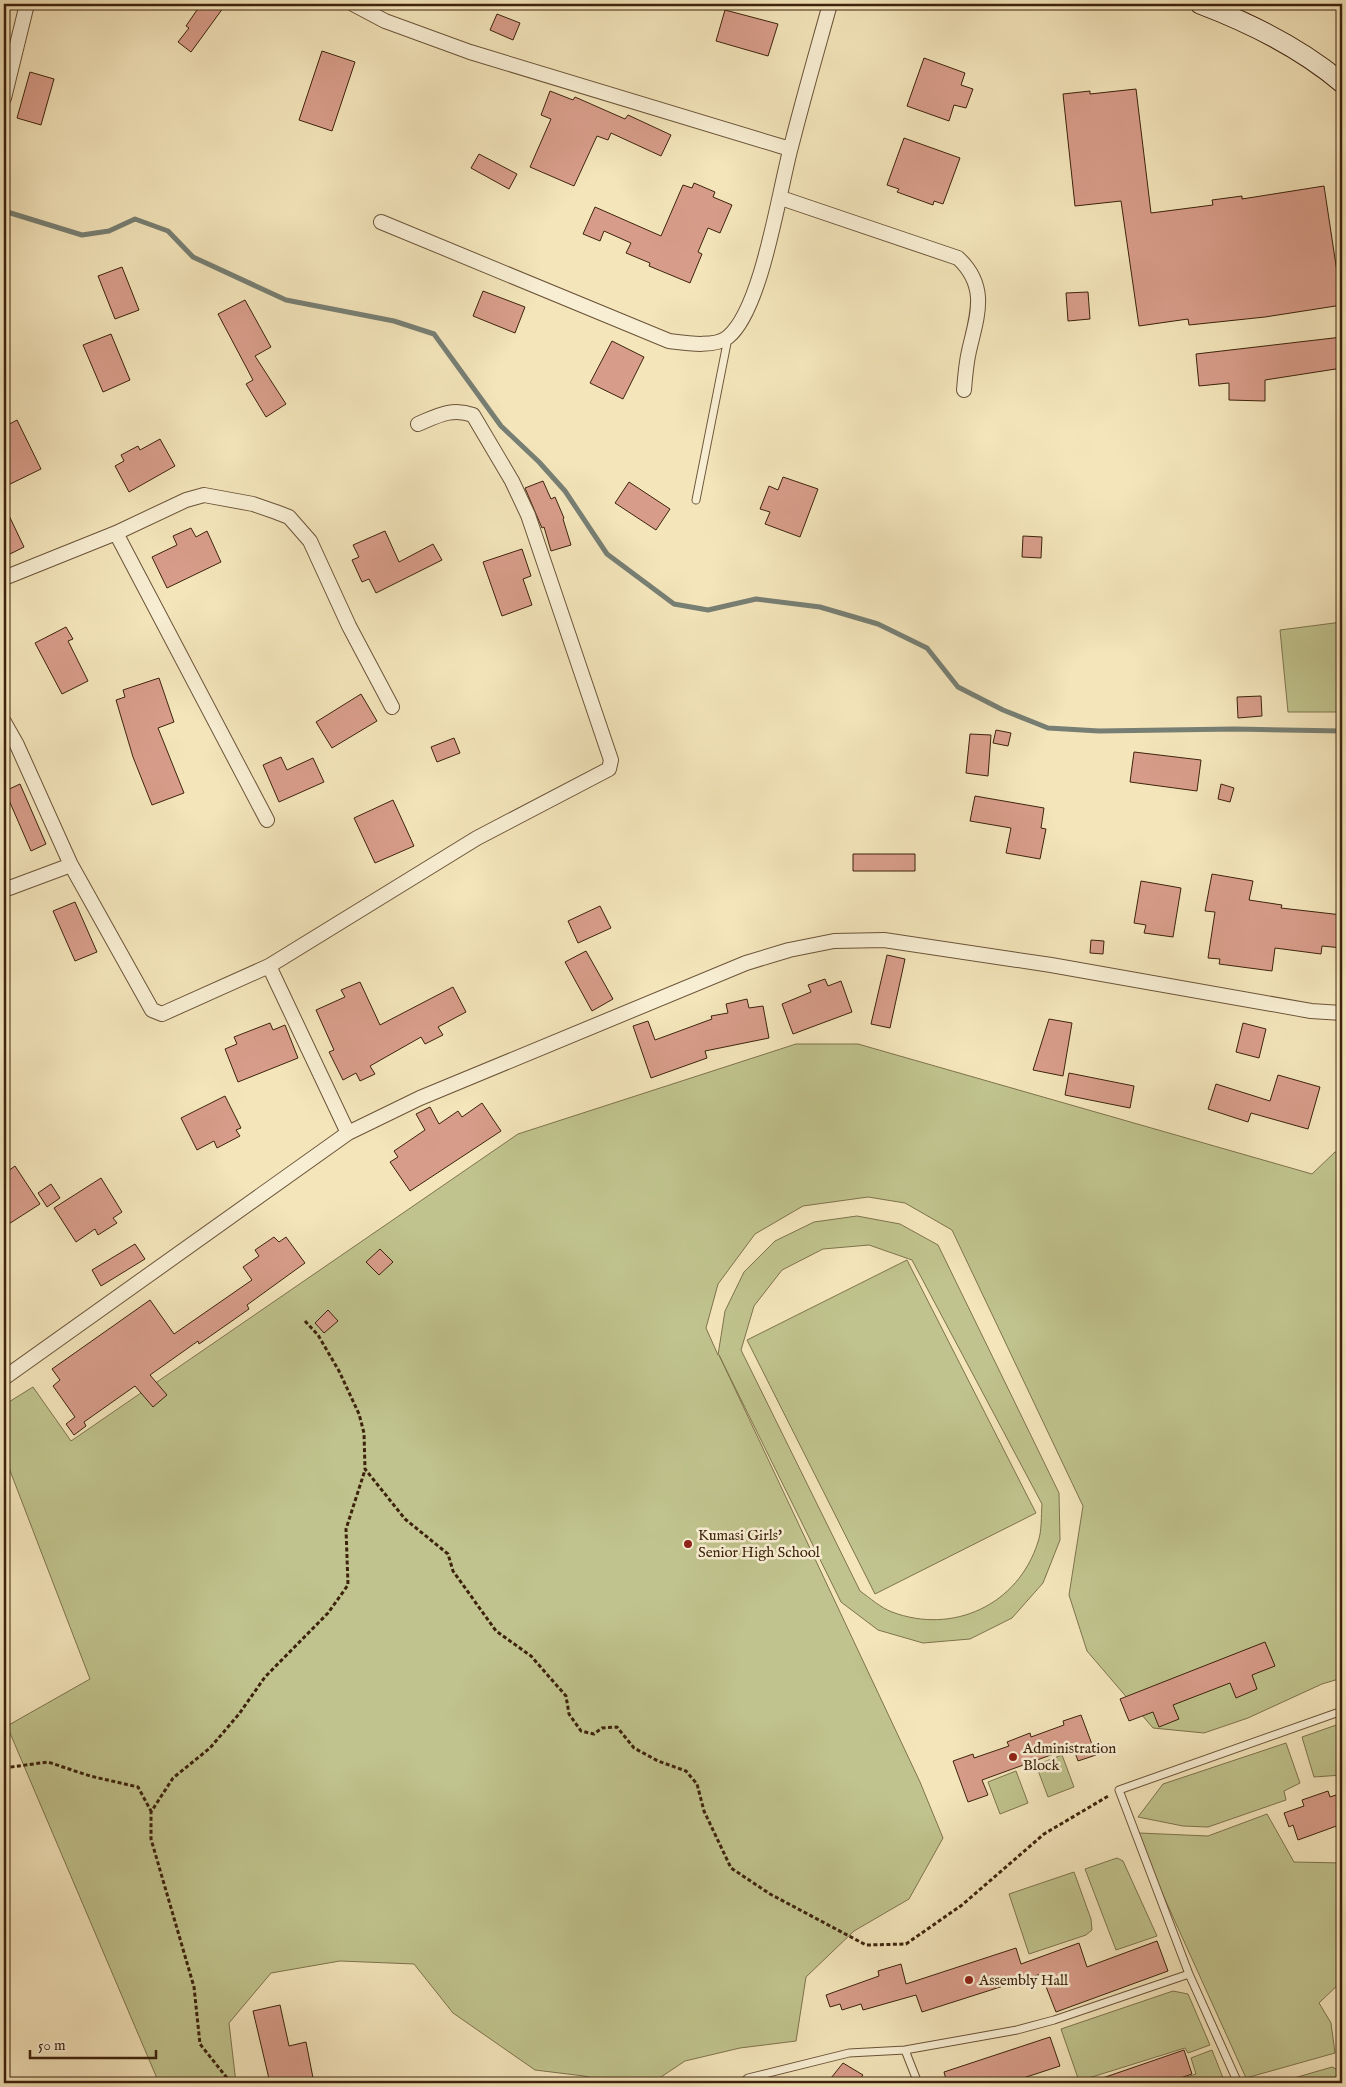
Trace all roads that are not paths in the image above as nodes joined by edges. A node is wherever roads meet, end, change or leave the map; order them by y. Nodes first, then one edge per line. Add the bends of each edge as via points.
1 (27, 4) edge
2 (353, 4) edge
3 (830, 4) edge
4 (1200, 4) edge
5 (1342, 82) edge
6 (4, 98) edge
7 (790, 149) junction
8 (781, 198) junction
9 (380, 222) dead end
10 (728, 338) junction
11 (964, 390) dead end
12 (418, 424) dead end
13 (696, 500) dead end
14 (116, 532) junction
15 (4, 578) edge
16 (392, 707) dead end
17 (4, 722) edge
18 (267, 820) dead end
19 (71, 865) junction
20 (4, 890) edge
21 (269, 966) junction
22 (1342, 1013) edge
23 (348, 1133) junction
24 (4, 1378) edge
25 (1342, 1711) edge
26 (1189, 1974) junction
27 (905, 2050) junction
28 (742, 2083) edge
29 (918, 2083) edge
30 (1238, 2083) edge

1 - 6 street
2 - 7 street via 385,21 470,52
3 - 7 street
4 - 5 main road via 1272,36
7 - 8 street
8 - 10 street via 747,312
8 - 11 street via 958,258 969,268 980,300 968,353
9 - 10 street via 669,341 699,346
10 - 13 lane
12 - 21 street via 449,411 462,410 473,415 512,481 528,516 611,760 609,769 477,838
14 - 15 street
14 - 16 street via 204,495 252,504 289,517 310,541 349,626
14 - 18 street
17 - 19 street
19 - 20 street
19 - 21 street via 156,1013 162,1014
21 - 23 street
22 - 23 street via 1311,1011 1051,965 884,940 834,941 746,963 420,1098
23 - 24 street
25 - 26 lane via 1119,1790
26 - 27 lane via 1026,2027
26 - 30 lane
27 - 28 lane via 849,2053 748,2078
27 - 29 lane

